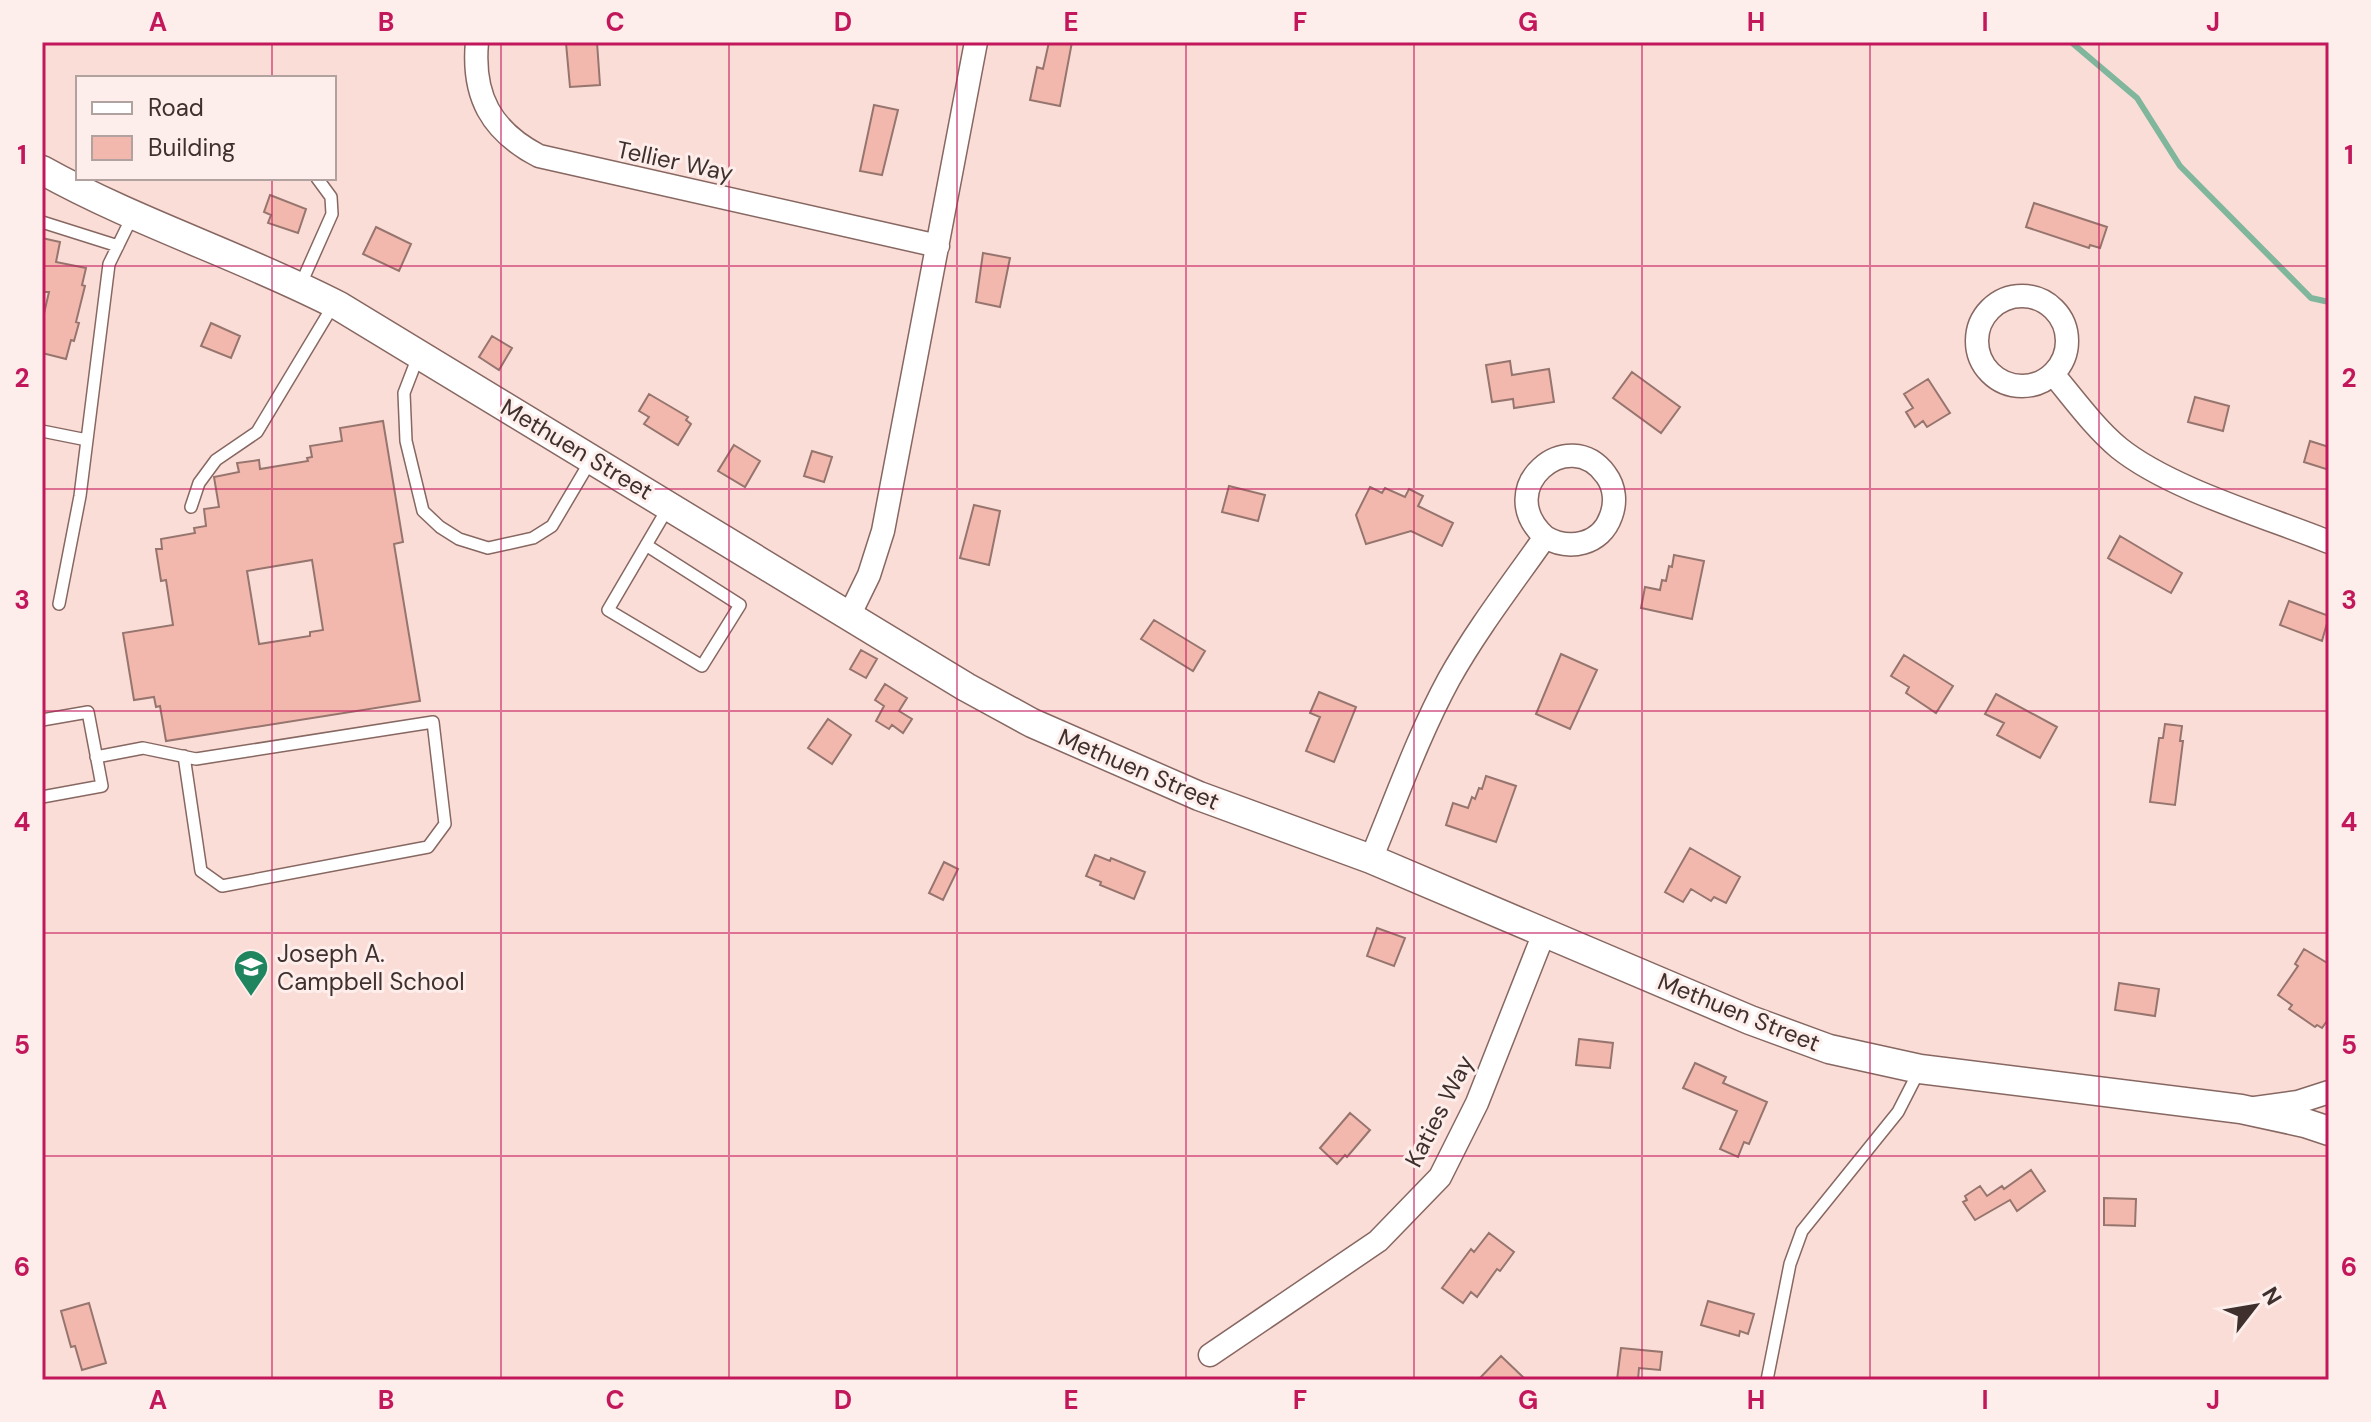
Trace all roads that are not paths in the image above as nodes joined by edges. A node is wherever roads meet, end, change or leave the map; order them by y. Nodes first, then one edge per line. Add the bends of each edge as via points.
1 (477, 42) edge
2 (976, 42) edge
3 (42, 170) edge
4 (318, 180) edge
5 (133, 216) junction
6 (42, 222) edge
7 (118, 246) junction
8 (938, 246) junction
9 (300, 286) junction
10 (335, 304) junction
11 (419, 353) junction
12 (2053, 374) junction
13 (42, 431) edge
14 (87, 440) junction
15 (592, 458) junction
16 (669, 506) junction
17 (191, 507) dead end
18 (1545, 537) junction
19 (2329, 542) edge
20 (646, 545) junction
21 (59, 604) dead end
22 (849, 616) junction
23 (42, 720) edge
24 (184, 756) junction
25 (96, 757) junction
26 (42, 797) edge
27 (1371, 859) junction
28 (1544, 933) junction
29 (1920, 1069) junction
30 (2329, 1092) edge
31 (2234, 1108) junction
32 (2329, 1131) edge
33 (1210, 1355) dead end
34 (1767, 1380) edge

1 - 8 street, Tellier Way via 478,82 492,119 505,135 539,156
2 - 8 street
3 - 5 street, Methuen Street
4 - 9 lane via 331,197 332,214
5 - 7 lane
5 - 9 street, Methuen Street
6 - 7 lane
7 - 14 lane via 109,264
8 - 22 street via 883,531
9 - 10 street, Methuen Street
10 - 11 street, Methuen Street
10 - 17 lane via 257,432 216,460 199,483
11 - 15 street, Methuen Street
11 - 15 lane via 404,393 406,441 423,511 459,539 488,548 533,538 552,526
12 - 12 street via 2066,349 2062,320 2054,309 2042,300 2013,296 1987,312 1977,340 1986,369 2012,385 2027,386
12 - 19 street via 2122,450 2181,484
13 - 14 lane
14 - 21 lane
15 - 16 street, Methuen Street
16 - 20 lane
16 - 22 street, Methuen Street
18 - 18 street via 1571,545 1603,531 1614,498 1598,466 1572,456 1538,470 1526,505 1532,523
18 - 27 street via 1449,680
20 - 20 lane via 608,610 702,666 740,605
22 - 27 street, Methuen Street via 1032,723 1199,796
23 - 25 lane via 88,712
24 - 24 lane via 196,759 433,722 445,824 428,847 222,886 201,871
24 - 25 lane via 143,748
25 - 26 lane via 102,786
27 - 28 street, Methuen Street
28 - 29 street, Methuen Street via 1829,1049
28 - 33 street, Katies Way via 1477,1103 1440,1177 1378,1241
29 - 31 street, Methuen Street
29 - 34 lane via 1898,1112 1802,1231 1790,1264
30 - 31 street via 2269,1107
31 - 32 street, Methuen Street

